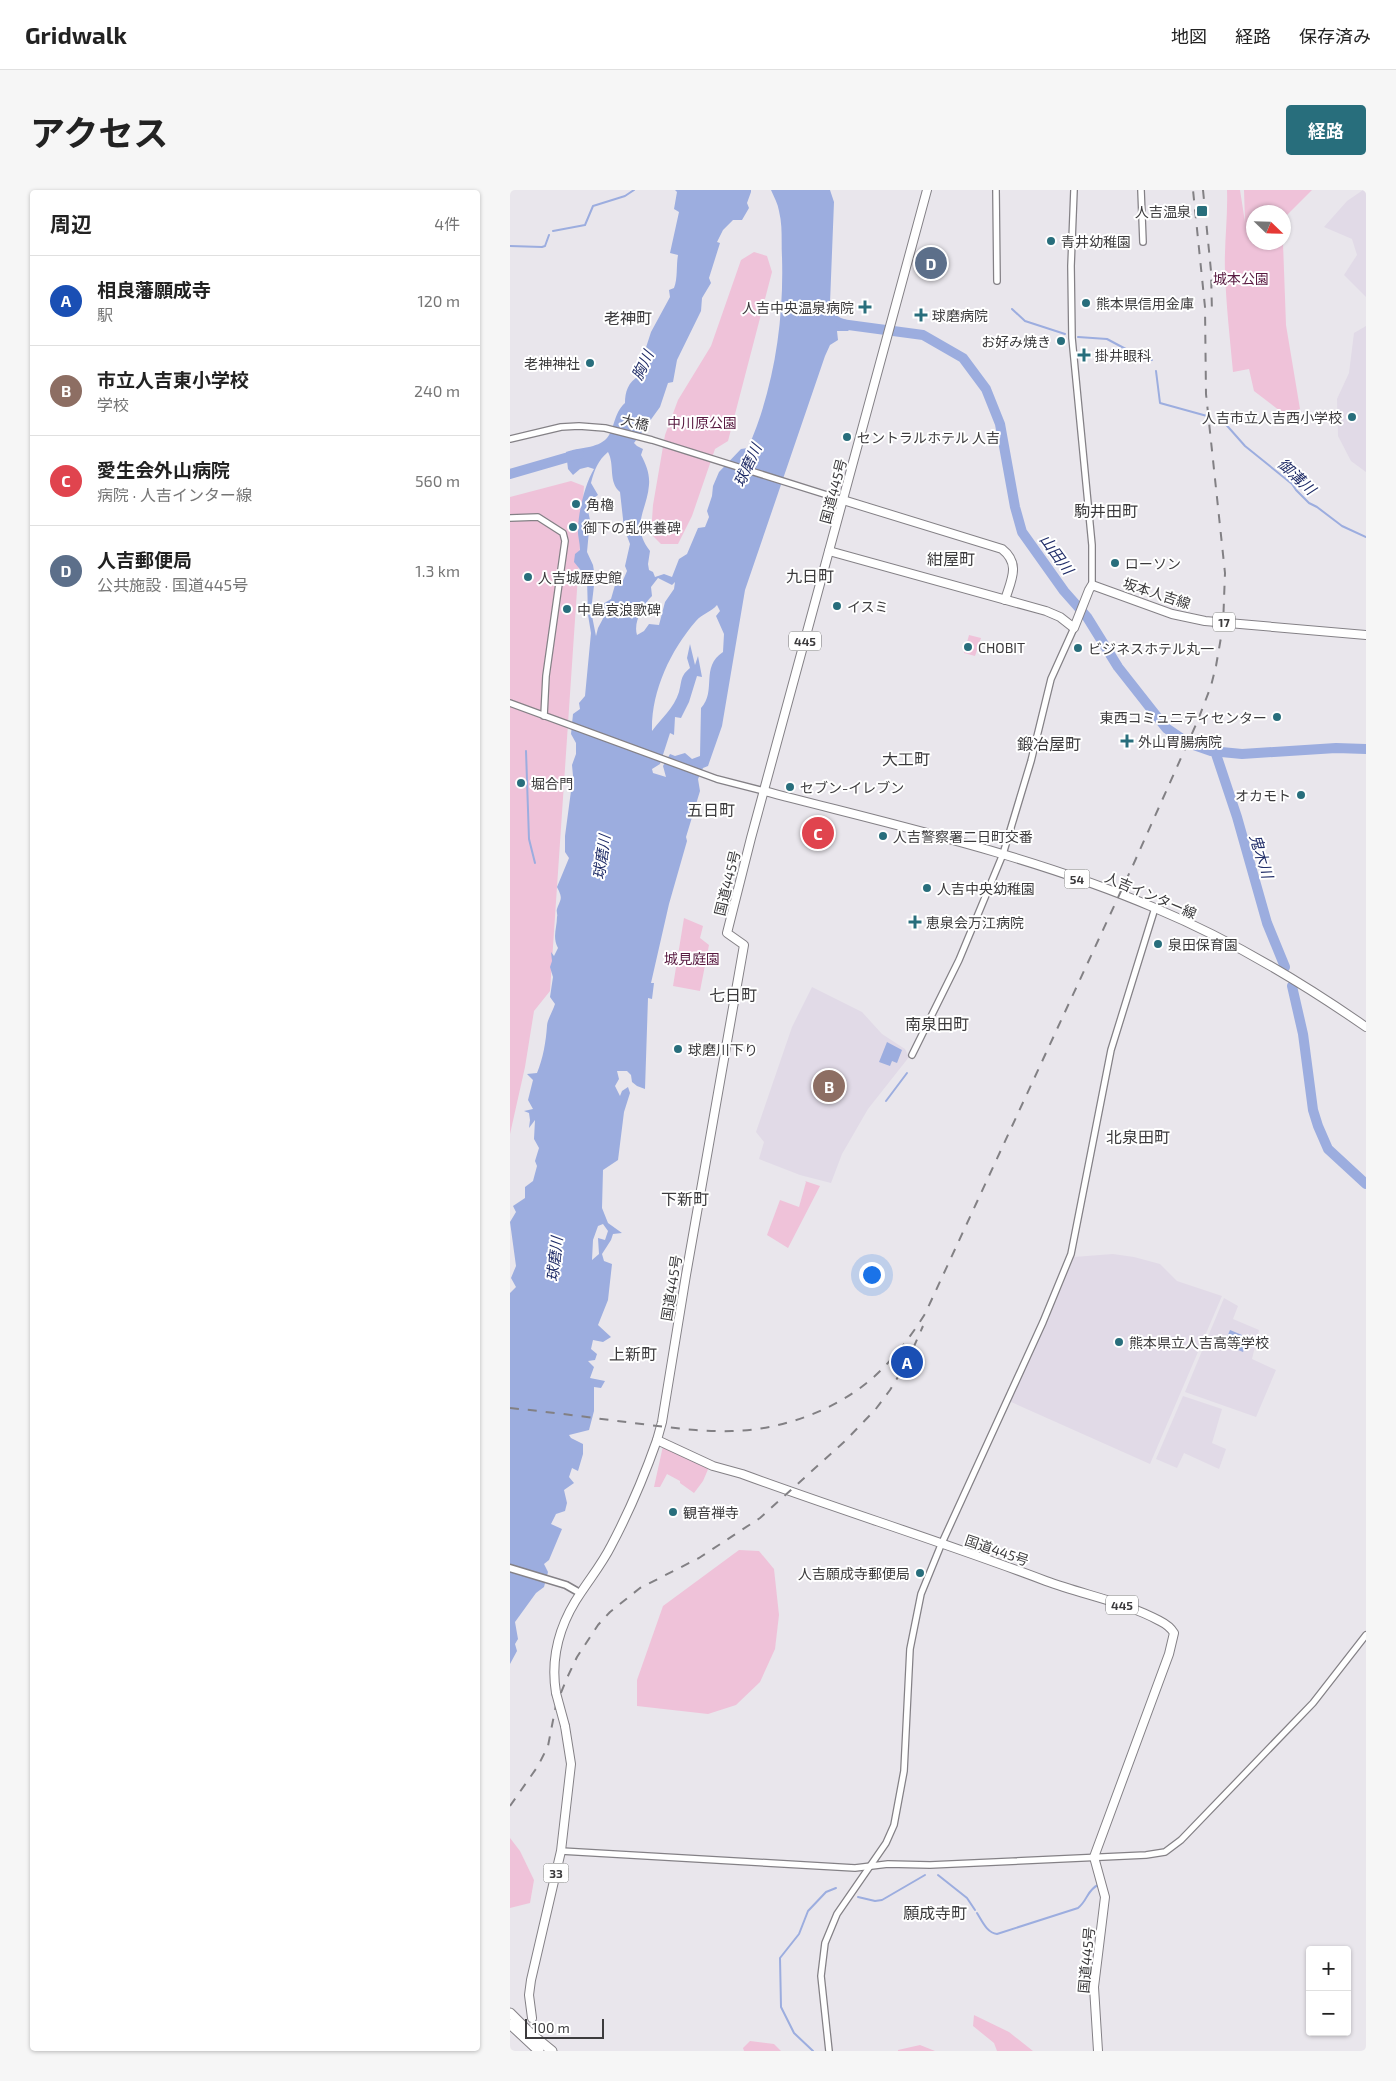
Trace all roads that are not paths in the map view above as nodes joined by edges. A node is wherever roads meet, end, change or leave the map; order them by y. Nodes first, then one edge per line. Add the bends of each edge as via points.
1 (927, 190) edge
2 (996, 190) edge
3 (1074, 190) edge
4 (1141, 190) edge
5 (1143, 242) dead end
6 (997, 281) dead end
7 (510, 439) edge
8 (843, 500) junction
9 (510, 518) edge
10 (829, 550) junction
11 (1090, 588) junction
12 (1005, 600) junction
13 (1075, 625) junction
14 (1366, 635) edge
15 (510, 703) edge
16 (544, 716) junction
17 (764, 792) junction
18 (1003, 854) junction
19 (1155, 908) junction
20 (1366, 1027) edge
21 (912, 1055) dead end
22 (657, 1440) junction
23 (941, 1544) junction
24 (510, 1568) edge
25 (580, 1593) junction
26 (1366, 1636) edge
27 (561, 1851) junction
28 (1094, 1857) junction
29 (871, 1866) junction
30 (510, 2013) edge
31 (532, 2018) tunnel mouth
32 (510, 2024) edge
33 (539, 2051) edge
34 (552, 2051) edge
35 (829, 2051) edge
36 (1098, 2051) edge

1 - 8 main road, 国道445号 / 445
2 - 6 street
3 - 11 street via 1072,338 1092,545
4 - 5 street
7 - 8 street, 大橋 via 561,427 605,428
8 - 10 main road, 国道445号 / 445
8 - 12 main road via 1002,549 1010,555 1014,570
9 - 16 street via 538,517 563,533 565,541 546,676
10 - 12 main road
10 - 17 main road, 国道445号 / 445
11 - 13 main road
11 - 14 main road, 坂本人吉線 / 17 via 1204,621
12 - 13 main road via 1046,611
13 - 18 street via 1051,679
15 - 16 street
16 - 17 street
17 - 18 main road, 人吉インター線 / 54
17 - 22 main road, 国道445号 / 445 via 727,933 744,945
18 - 19 main road, 人吉インター線 / 54
18 - 21 street via 959,960
19 - 20 main road, 人吉インター線 / 54 via 1258,959
19 - 23 street via 1111,1050 1071,1254
22 - 23 main road, 国道445号 / 445 via 713,1466
22 - 25 main road, 33 via 640,1488 611,1546
23 - 28 main road, 国道445号 / 445 via 1118,1604 1161,1621 1174,1633
23 - 29 street via 921,1594 913,1628 904,1771 894,1825
24 - 25 main road via 566,1585
25 - 27 main road, 33, bridge via 564,1623 553,1677 572,1764
26 - 28 street via 1313,1703 1181,1840 1165,1852
27 - 29 street via 855,1868
27 - 31 main road, 33 via 531,1980
28 - 29 street
28 - 36 main road, 国道445号 via 1105,1898 1094,1987
29 - 35 street via 837,1914 825,1943 821,1976
30 - 34 highway
32 - 33 highway

